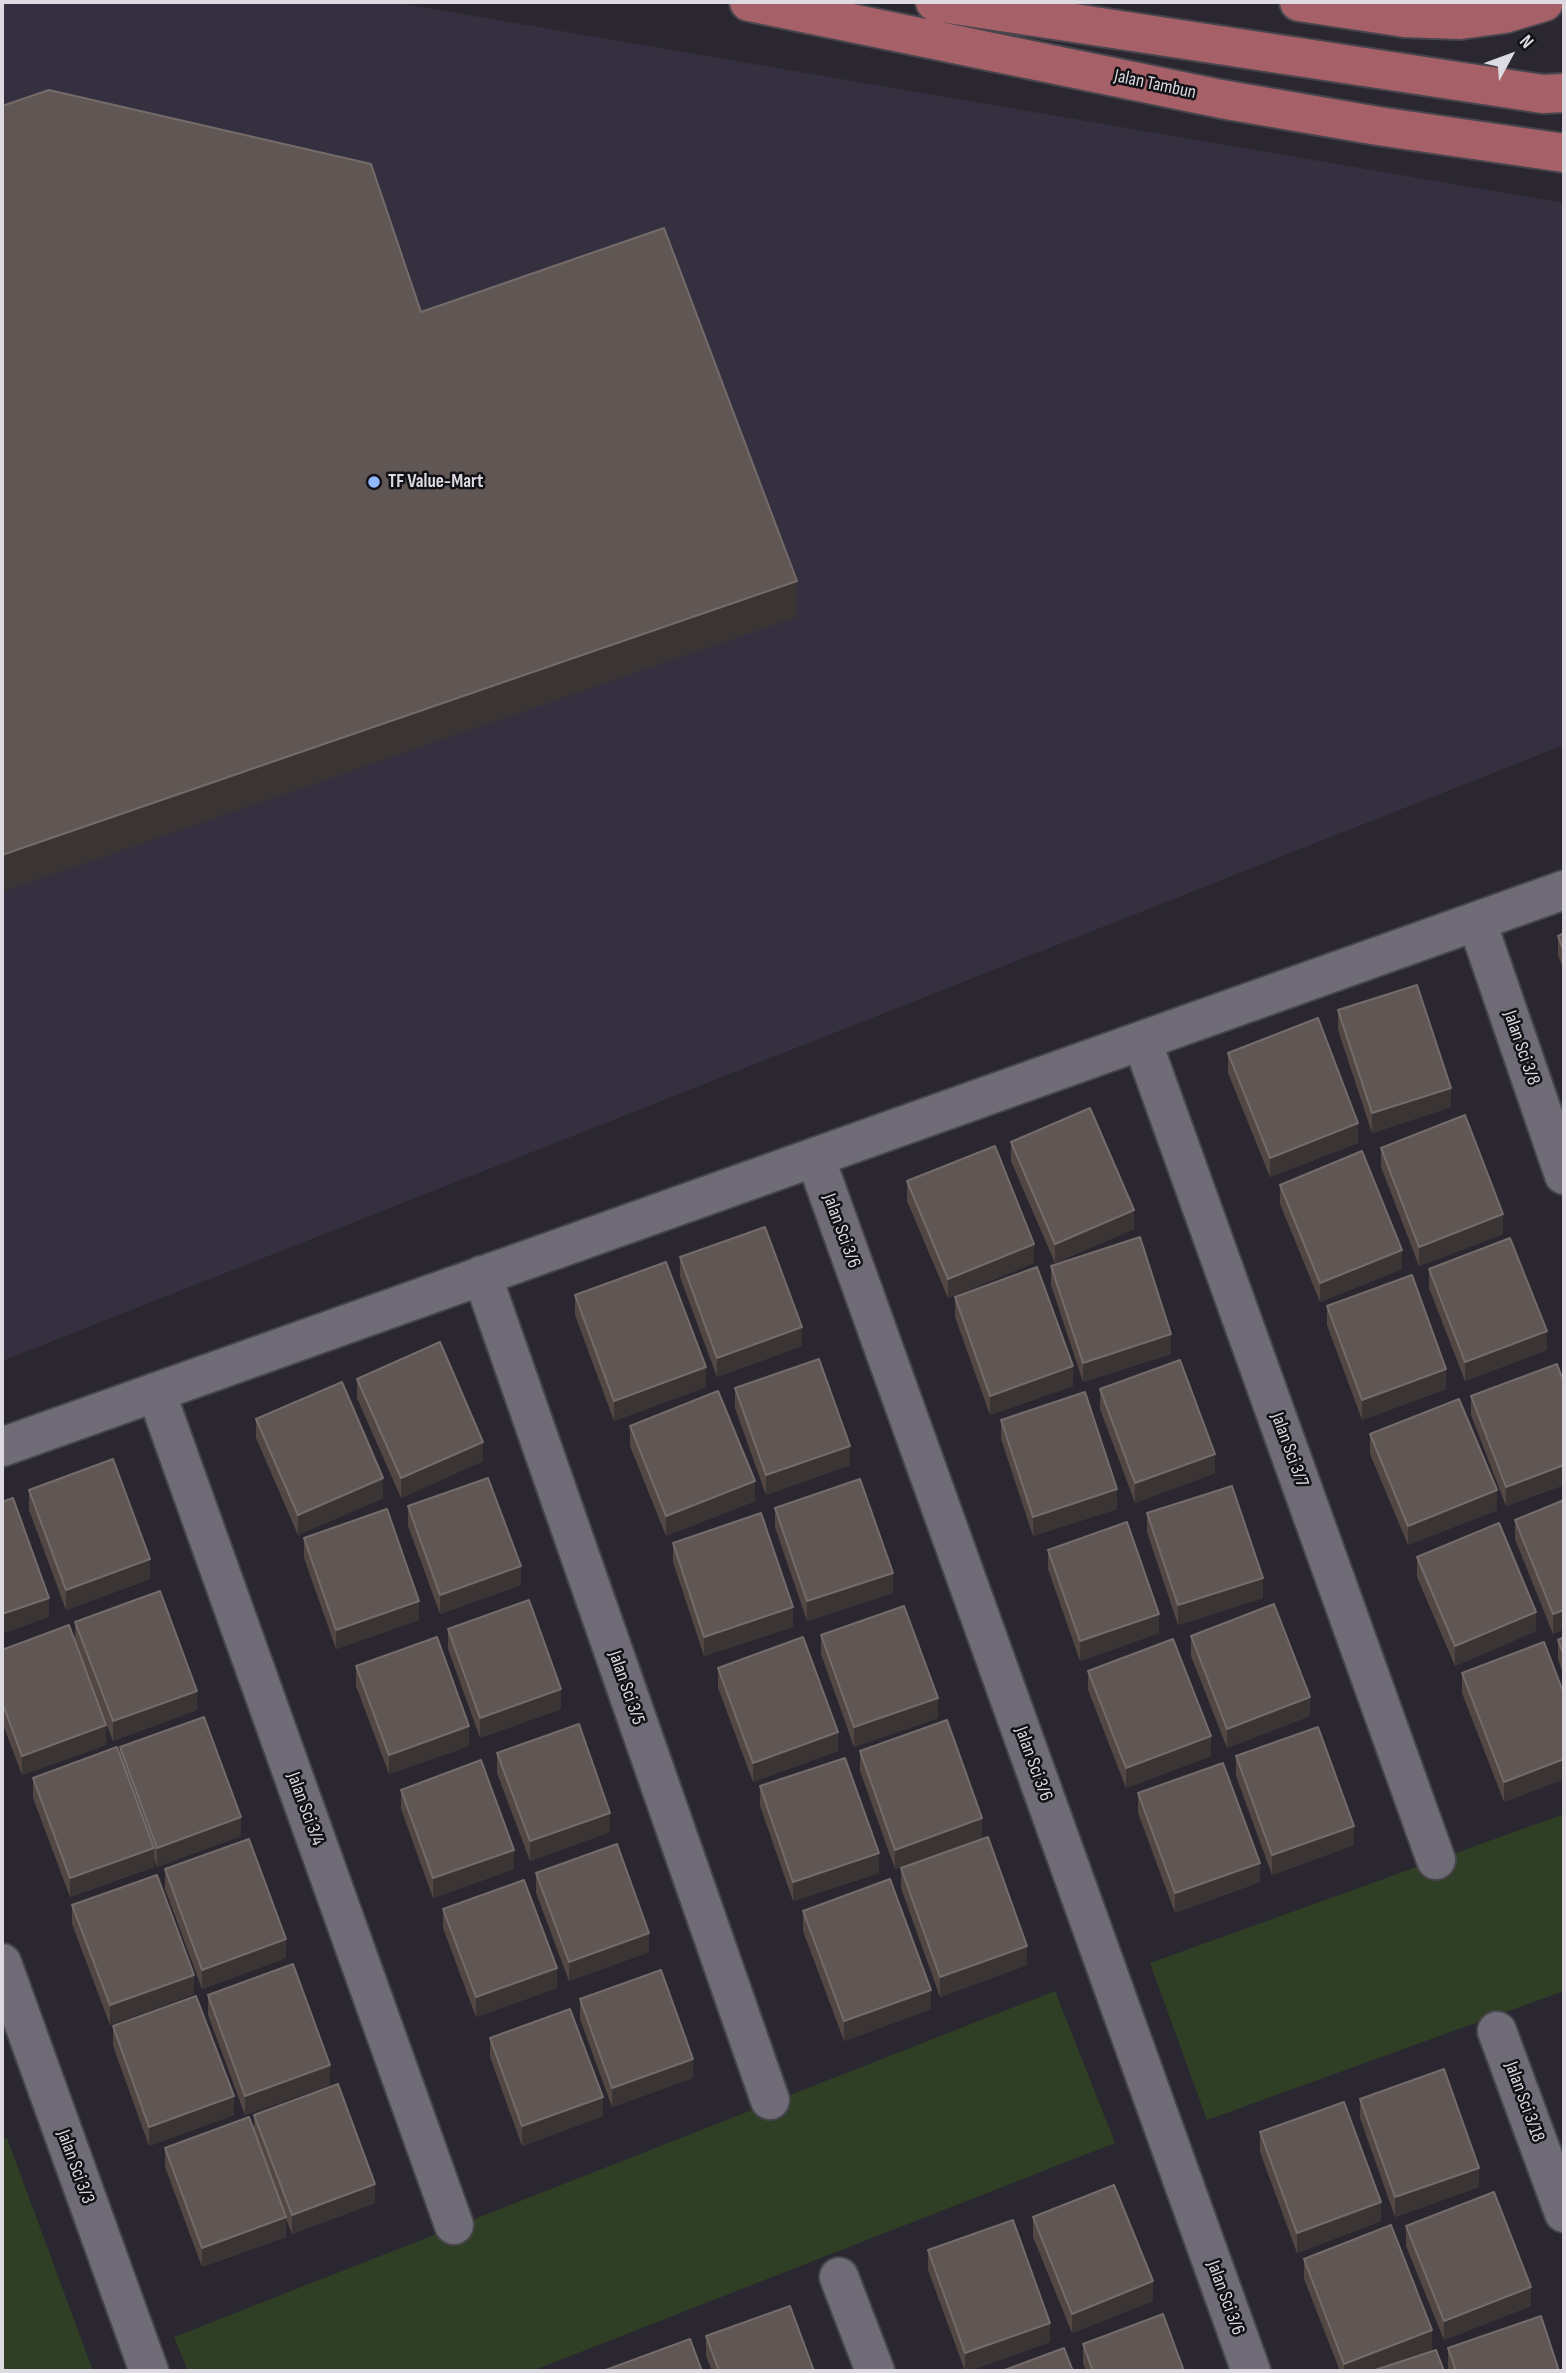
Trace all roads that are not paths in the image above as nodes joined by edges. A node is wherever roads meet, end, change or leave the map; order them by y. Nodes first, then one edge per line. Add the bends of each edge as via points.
1 (749, 2) edge
2 (935, 2) edge
3 (1298, 2) edge
4 (1544, 2) edge
5 (1564, 93) edge
6 (1564, 153) edge
7 (1564, 890) edge
8 (1477, 922) junction
9 (1142, 1041) junction
10 (814, 1157) junction
11 (1564, 1175) edge
12 (482, 1275) junction
13 (156, 1392) junction
14 (2, 1447) edge
15 (1436, 1860) dead end
16 (2, 1963) edge
17 (1497, 2031) dead end
18 (770, 2100) dead end
19 (1564, 2213) edge
20 (454, 2225) dead end
21 (839, 2277) dead end
22 (149, 2371) edge
23 (875, 2371) edge
24 (1251, 2371) edge

1 - 6 main road, Jalan Tambun via 1221,99
2 - 5 main road via 1529,92
3 - 4 main road via 1405,18 1460,20
7 - 8 street
8 - 9 street
8 - 11 street, Jalan Sci 3/8
9 - 10 street
9 - 15 street, Jalan Sci 3/7
10 - 12 street
10 - 24 street, Jalan Sci 3/6
12 - 13 street
12 - 18 street, Jalan Sci 3/5
13 - 14 street
13 - 20 street, Jalan Sci 3/4
16 - 22 street, Jalan Sci 3/3
17 - 19 street, Jalan Sci 3/18
21 - 23 street

